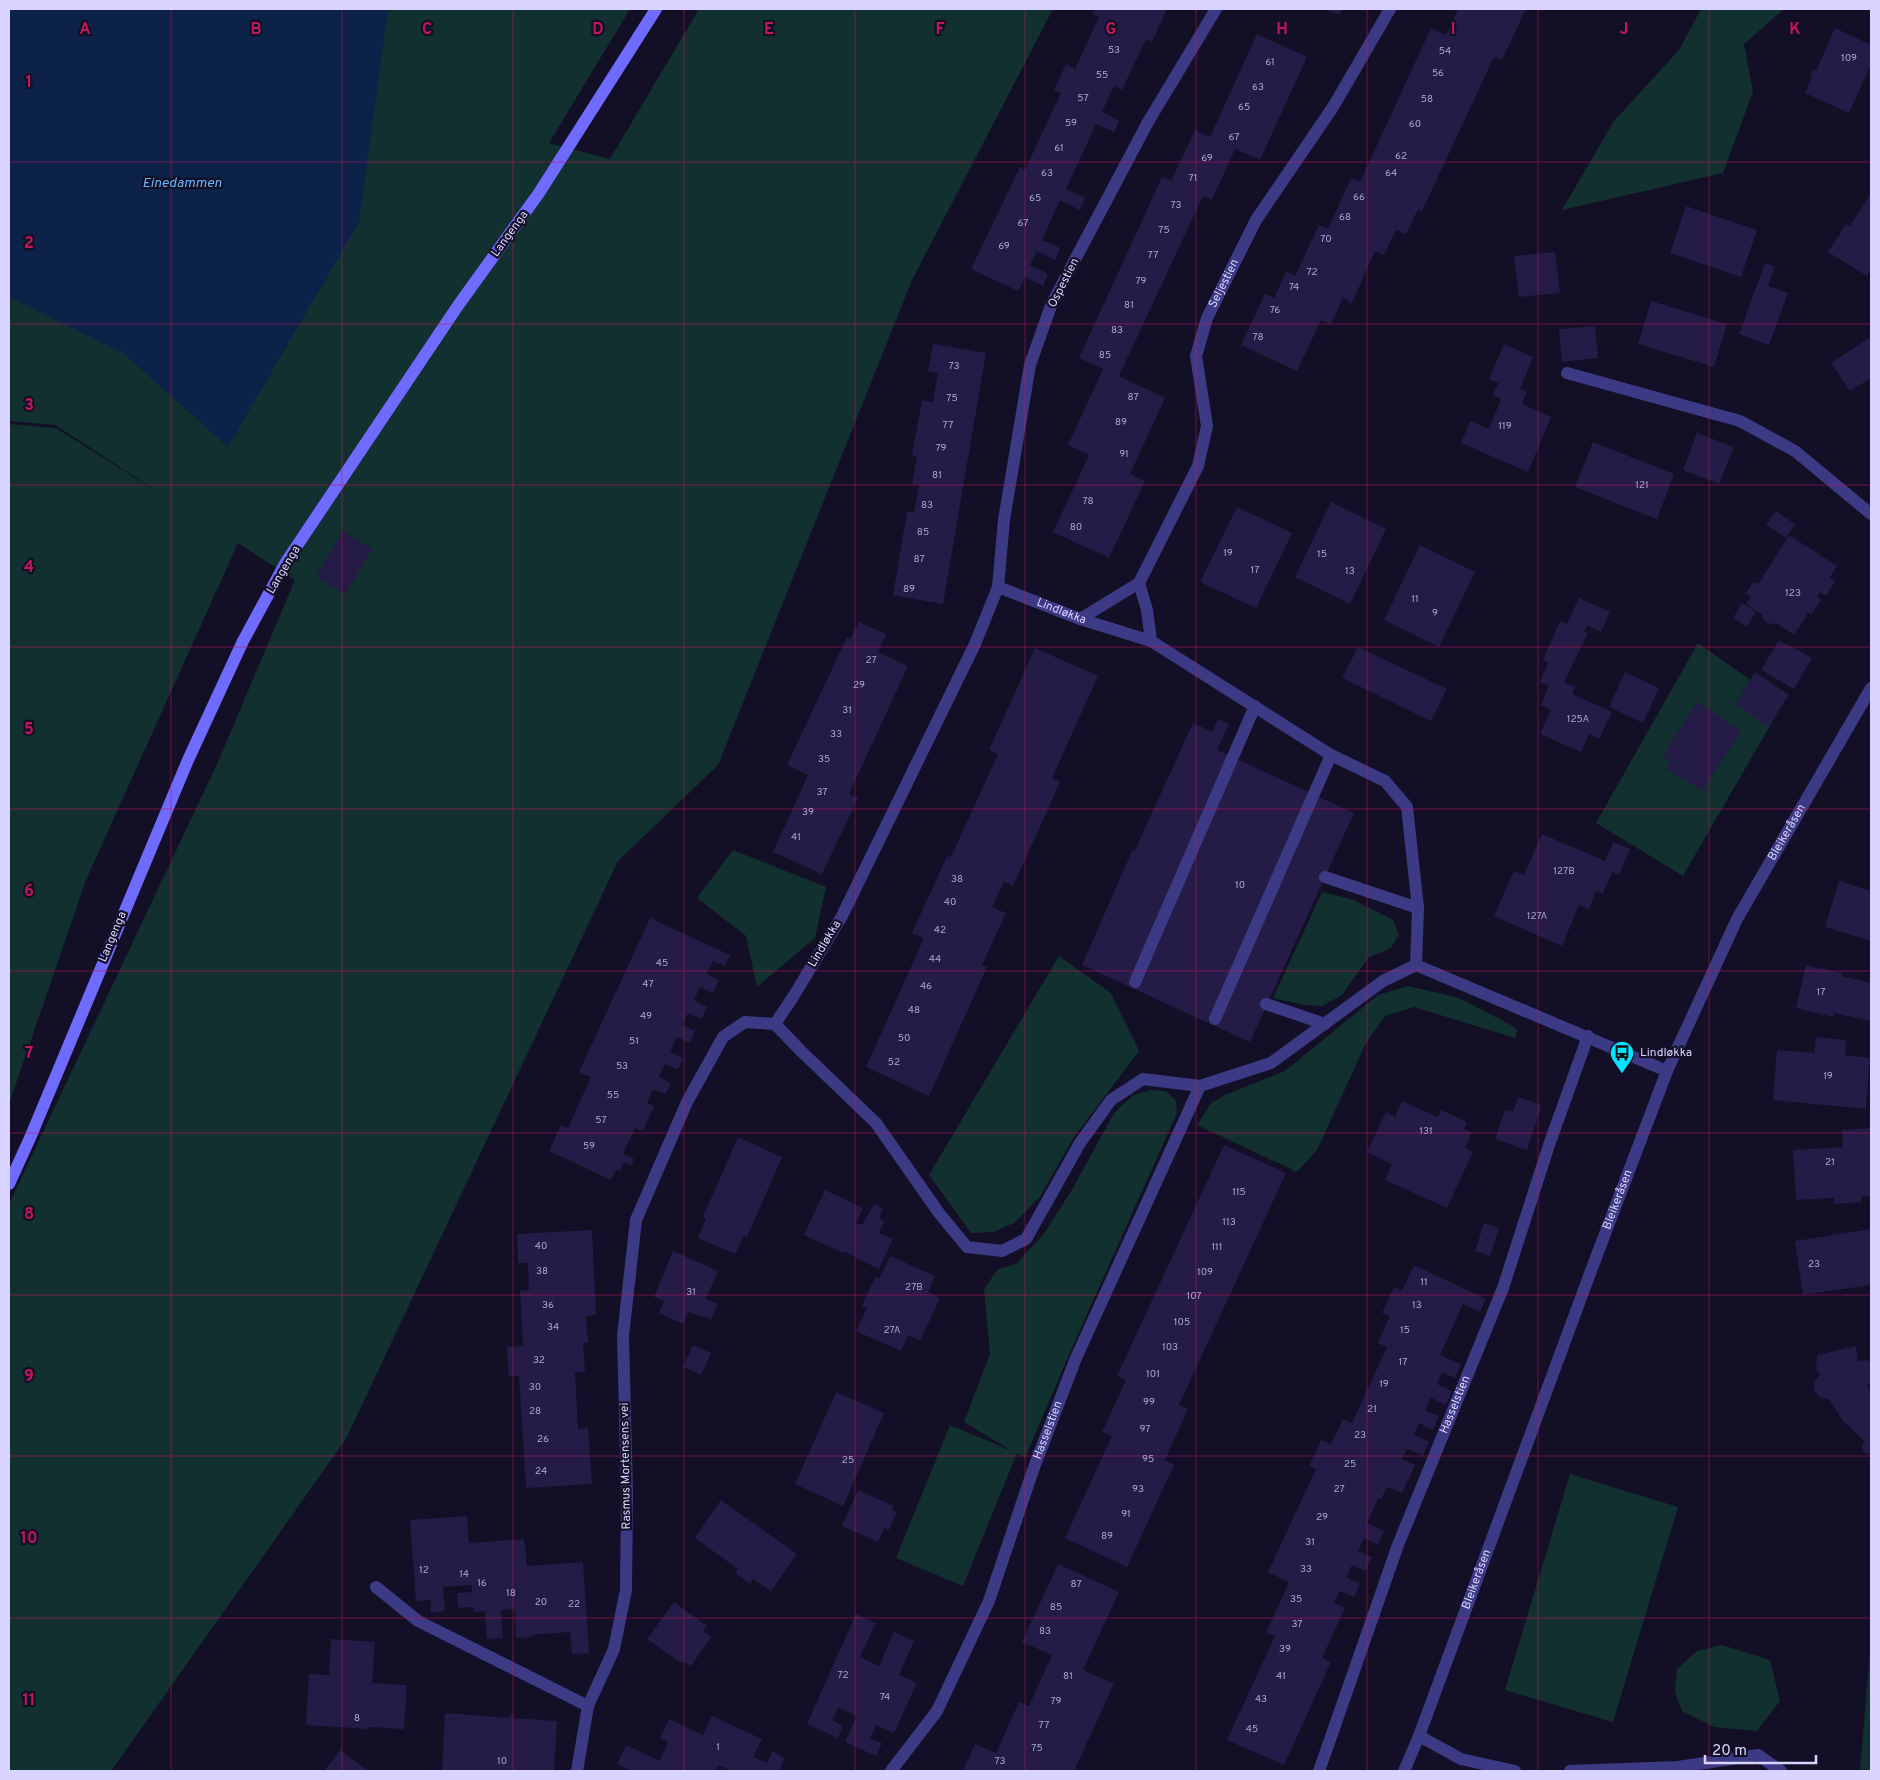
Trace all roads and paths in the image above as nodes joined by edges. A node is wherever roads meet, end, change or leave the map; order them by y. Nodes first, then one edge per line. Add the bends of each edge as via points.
1 (656, 9) edge
2 (1216, 9) edge
3 (1390, 9) edge
4 (1568, 373) dead end
5 (1871, 514) edge
6 (1139, 583) junction
7 (998, 587) junction
8 (1080, 619) junction
9 (1151, 641) junction
10 (1871, 688) edge
11 (1255, 706) junction
12 (1331, 755) junction
13 (1325, 877) dead end
14 (1418, 908) junction
15 (1416, 965) junction
16 (1134, 982) dead end
17 (1266, 1004) dead end
18 (1215, 1019) dead end
19 (775, 1024) junction
20 (1325, 1024) junction
21 (1588, 1036) junction
22 (1667, 1071) junction
23 (1200, 1086) junction
24 (9, 1184) edge
25 (376, 1587) dead end
26 (588, 1706) junction
27 (1419, 1736) junction
28 (1677, 1769) edge
29 (577, 1771) edge
30 (891, 1771) edge
31 (1319, 1771) edge
32 (1404, 1771) edge
33 (1514, 1771) edge
34 (1570, 1771) edge
35 (1781, 1771) edge

1 - 24 main road, Langenga via 539,193 457,307 286,562 243,642 188,760
2 - 7 street, Ospestien via 1148,122 1052,303 1030,365 1004,520
3 - 6 street, Seljestien via 1333,107 1256,220 1207,318 1196,356 1207,426 1198,466
4 - 5 street via 1740,421 1795,452
6 - 8 street
6 - 9 street
7 - 8 street, Lindløkka
7 - 19 street, Lindløkka via 975,644 842,916
8 - 9 street, Lindløkka
9 - 11 street, Lindløkka
10 - 22 street, Bleikeråsen via 1737,919
11 - 12 street, Lindløkka
11 - 16 street
12 - 14 street, Lindløkka via 1385,781 1407,807
12 - 18 street
13 - 14 street
14 - 15 street, Lindløkka
15 - 20 street via 1383,981
15 - 21 street
17 - 20 street
19 - 23 street via 876,1123 939,1214 967,1247 1002,1251 1026,1239 1080,1143 1111,1100 1143,1079
19 - 26 street, Rasmus Mortensens vei via 745,1022 723,1037 687,1102 636,1220 623,1336 626,1590 614,1649
20 - 23 street via 1271,1063
21 - 22 street
21 - 31 street, Hasselstien via 1549,1145 1504,1288 1398,1546
22 - 27 street, Bleikeråsen
23 - 30 street, Hasselstien via 1076,1358 1033,1470 989,1601 937,1711
25 - 26 street via 418,1621
26 - 29 street, Rasmus Mortensens vei
27 - 32 street, Bleikeråsen
27 - 33 street via 1461,1759
28 - 34 street
28 - 35 street via 1758,1755

